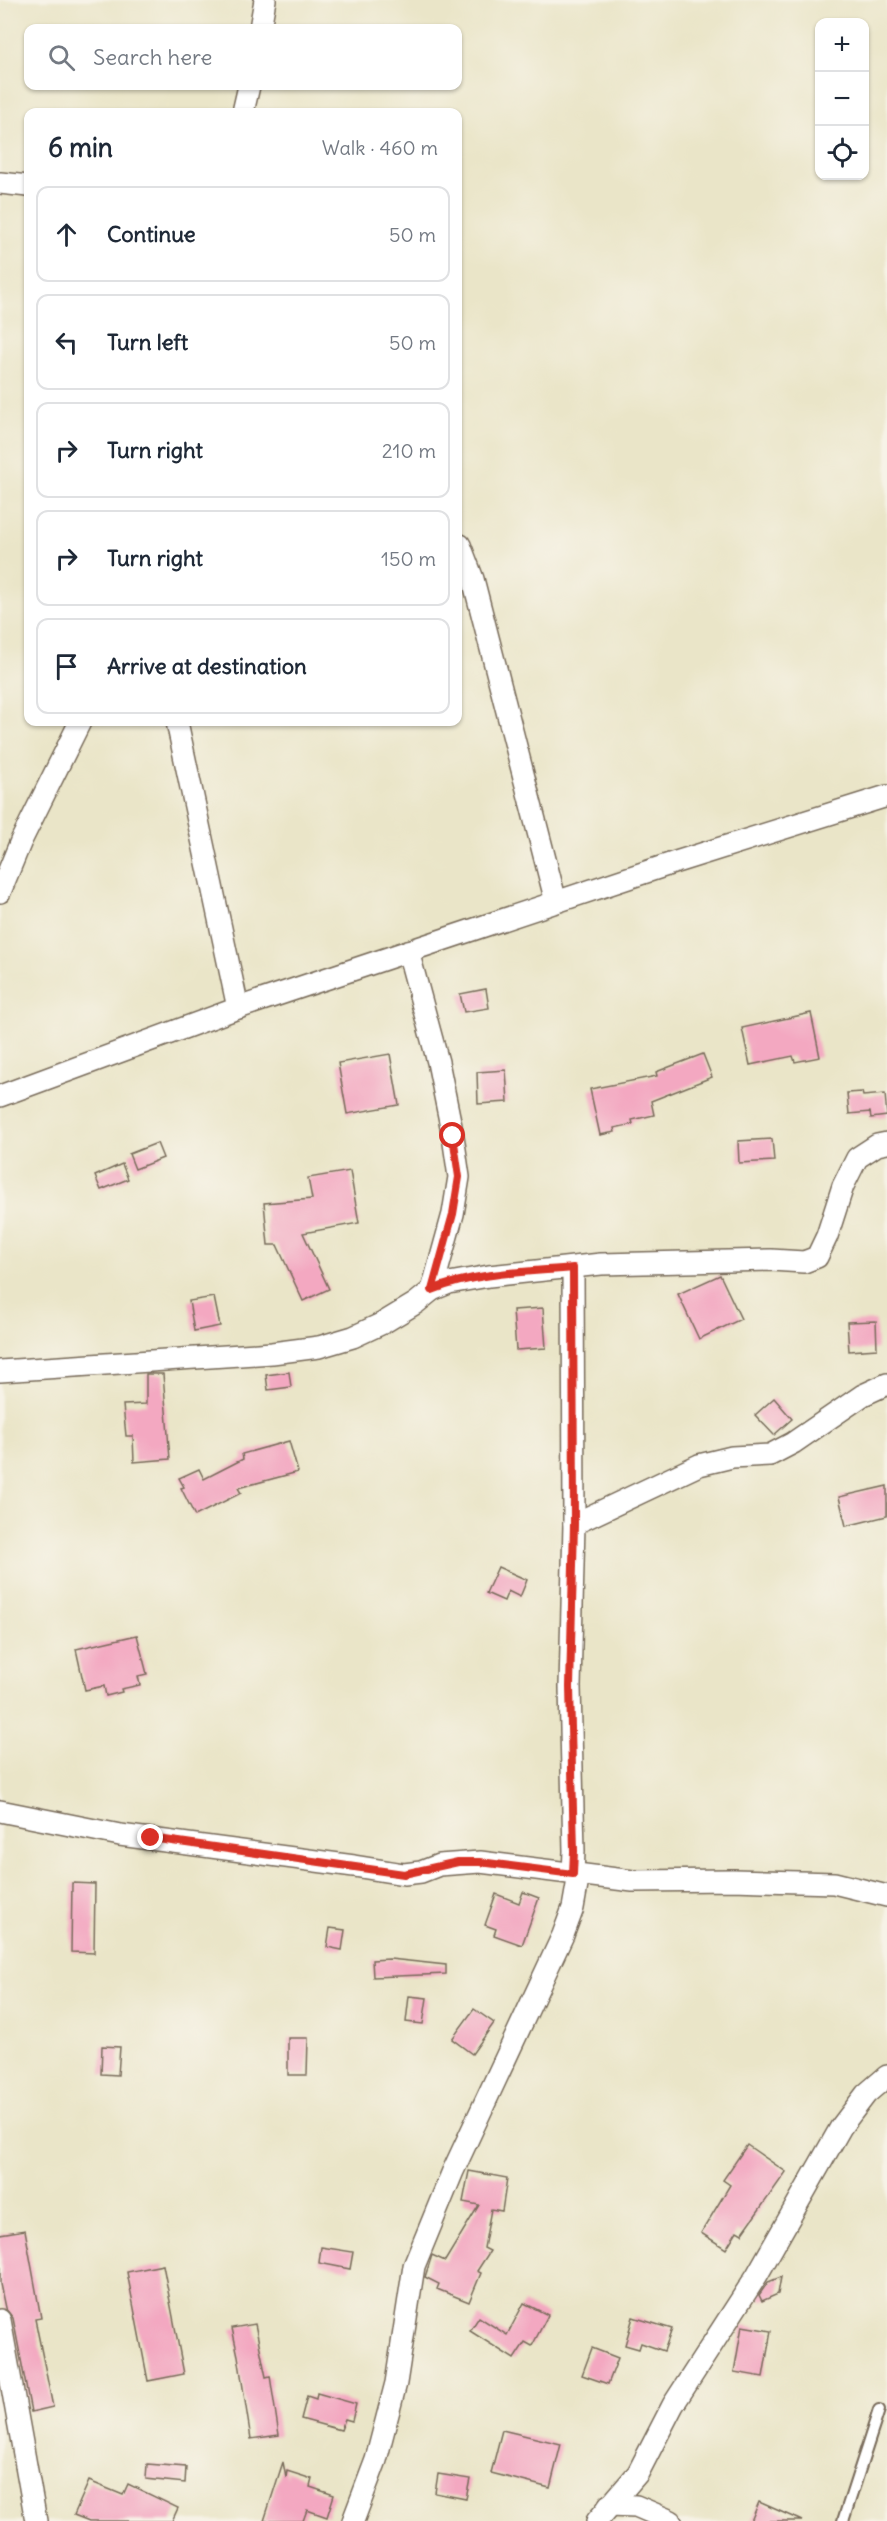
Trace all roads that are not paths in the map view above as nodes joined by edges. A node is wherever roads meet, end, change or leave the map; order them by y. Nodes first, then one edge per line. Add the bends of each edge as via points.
1 (265, 0) edge
2 (261, 24) edge
3 (248, 90) edge
4 (244, 108) edge
5 (0, 183) edge
6 (24, 186) edge
7 (462, 550) edge
8 (78, 726) edge
9 (178, 726) edge
10 (887, 796) edge
11 (0, 892) edge
12 (556, 902) junction
13 (408, 951) junction
14 (238, 1008) junction
15 (0, 1096) edge
16 (887, 1143) edge
17 (573, 1268) junction
18 (432, 1290) junction
19 (0, 1371) edge
20 (887, 1384) edge
21 (574, 1524) junction
22 (0, 1811) edge
23 (576, 1874) junction
24 (887, 1896) edge
25 (887, 2076) edge
26 (0, 2320) edge
27 (879, 2410) dead end
28 (603, 2513) edge
29 (36, 2521) edge
30 (353, 2521) edge
31 (671, 2521) edge
32 (843, 2521) edge

1 - 2 street
3 - 4 street
5 - 6 street
7 - 12 street via 473,579
8 - 11 street
9 - 14 street
10 - 12 street
12 - 13 street
13 - 14 street
13 - 18 street via 438,1062 459,1177
14 - 15 street
16 - 17 street via 876,1145 857,1158 817,1257 804,1262 674,1262
17 - 18 street via 489,1276
17 - 21 street
18 - 19 street via 383,1323 319,1347
20 - 21 street via 862,1395 770,1455 732,1457 699,1466
21 - 23 street via 570,1687
22 - 23 street via 120,1834 383,1873 404,1874 458,1862 480,1862
23 - 24 street via 633,1881 834,1883
23 - 30 street via 573,1908 563,1935 453,2171 414,2266 396,2383 376,2460
25 - 28 street via 866,2094 841,2127 757,2275 673,2405 638,2473
26 - 29 street
27 - 32 lane
28 - 31 street via 636,2506

